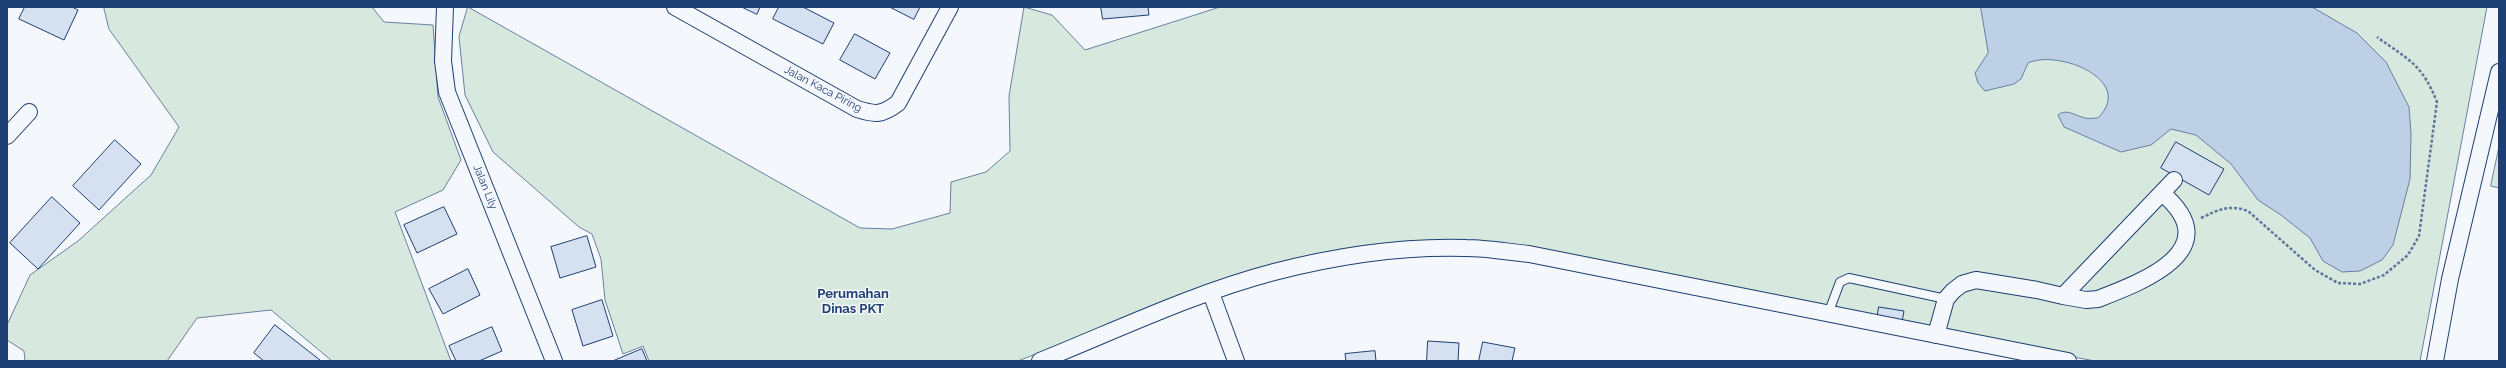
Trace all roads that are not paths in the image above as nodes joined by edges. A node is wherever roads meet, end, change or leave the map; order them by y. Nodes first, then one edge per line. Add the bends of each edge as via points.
1 (445, 7) edge
2 (675, 7) edge
3 (950, 7) edge
4 (2499, 72) edge
5 (29, 112) dead end
6 (7, 136) edge
7 (2174, 180) dead end
8 (2162, 193) junction
9 (1211, 293) junction
10 (2063, 296) junction
11 (1946, 299) junction
12 (1828, 314) junction
13 (1936, 335) junction
14 (554, 361) edge
15 (1040, 361) edge
16 (1236, 361) edge
17 (2068, 361) edge
18 (2435, 361) edge

1 - 14 street, Jalan Lily via 443,61 447,92
2 - 3 street, Jalan Kaca Piring via 857,108 870,113 885,113 898,103
4 - 18 street via 2450,279
5 - 6 street
7 - 8 street
8 - 10 street
8 - 10 street via 2177,206 2186,225 2186,240 2181,253 2167,267 2098,299 2086,300
9 - 12 street via 1274,272 1342,258 1415,249 1466,248 1529,254
9 - 15 street
9 - 16 street
10 - 11 street via 1976,280 1962,284
11 - 12 lane via 1849,278 1840,282
11 - 13 street
12 - 13 street
13 - 17 street

